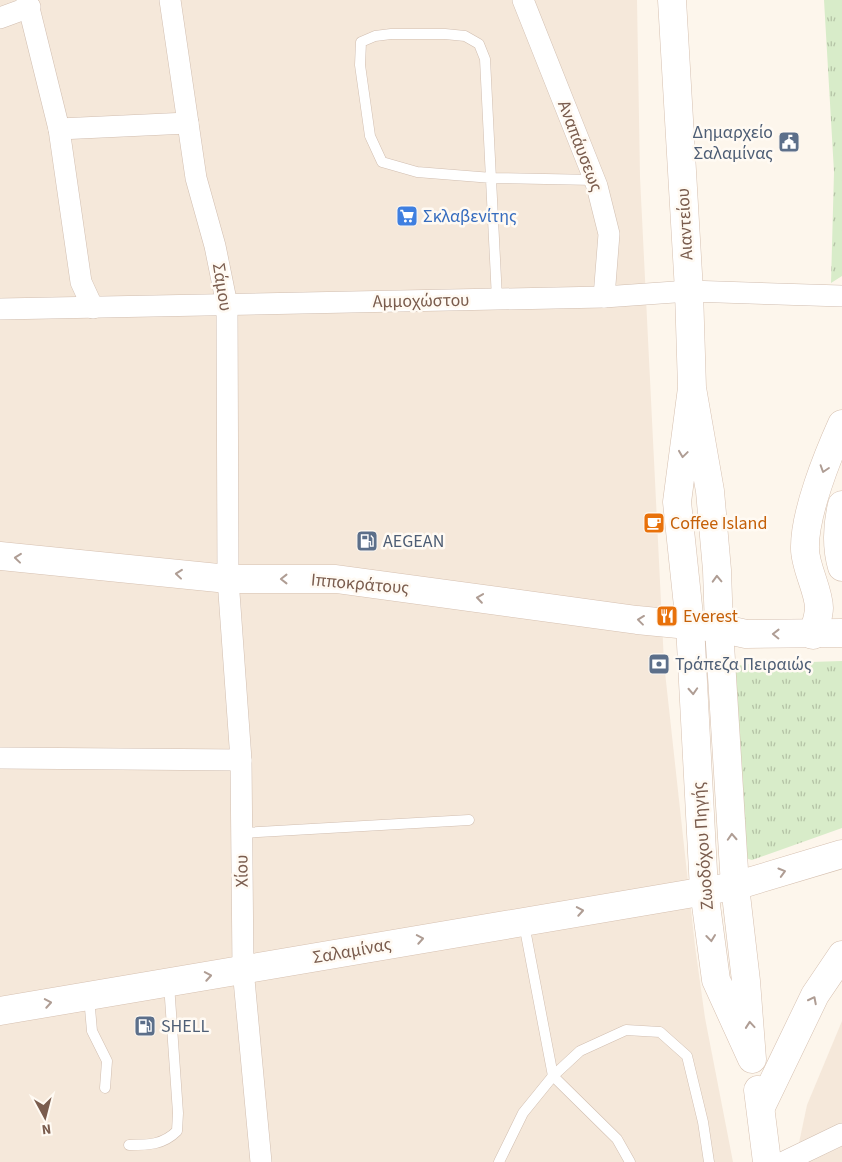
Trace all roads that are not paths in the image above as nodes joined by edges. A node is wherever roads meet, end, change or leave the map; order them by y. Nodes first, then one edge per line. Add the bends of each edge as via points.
1 (170, 0) edge
2 (523, 0) edge
3 (672, 0) edge
4 (28, 4) edge
5 (0, 18) edge
6 (188, 123) junction
7 (59, 129) junction
8 (492, 178) junction
9 (594, 180) junction
10 (689, 291) junction
11 (842, 296) edge
12 (604, 298) junction
13 (497, 299) junction
14 (227, 305) junction
15 (93, 308) junction
16 (0, 309) edge
17 (692, 388) junction
18 (842, 424) edge
19 (842, 505) edge
20 (0, 556) edge
21 (842, 567) edge
22 (228, 579) junction
23 (690, 625) junction
24 (719, 628) junction
25 (842, 633) edge
26 (813, 635) junction
27 (0, 758) edge
28 (241, 760) junction
29 (469, 820) dead end
30 (242, 833) junction
31 (842, 854) edge
32 (735, 886) junction
33 (704, 890) junction
34 (524, 921) junction
35 (842, 955) edge
36 (243, 970) junction
37 (168, 983) junction
38 (89, 996) junction
39 (0, 1011) edge
40 (752, 1058) junction
41 (553, 1076) junction
42 (105, 1088) dead end
43 (761, 1107) junction
44 (842, 1134) edge
45 (129, 1145) dead end
46 (261, 1162) edge
47 (499, 1162) edge
48 (630, 1162) edge
49 (709, 1162) edge
50 (767, 1162) edge
51 (784, 1162) edge

1 - 6 street, Σάμου
2 - 9 street, Αναπάυσεως
3 - 10 main road, Αιαντείου
4 - 5 street
4 - 7 street
6 - 7 street
6 - 14 street, Σάμου via 196,178
7 - 15 street via 81,282
8 - 8 lane via 417,172 382,162 370,136 360,65 361,42 391,34 445,34 465,36 479,44 485,59
8 - 9 lane
8 - 13 lane
9 - 12 street, Αναπάυσεως via 609,234
10 - 11 street, Αμμοχώστου
10 - 12 street, Αμμοχώστου
10 - 17 main road, Αιαντείου
12 - 13 street, Αμμοχώστου
13 - 14 street, Αμμοχώστου
14 - 15 street, Αμμοχώστου
14 - 22 street, Σάμου
15 - 16 street, Αμμοχώστου
17 -> 23 main road, Αιαντείου via 677,502
24 -> 17 main road, Αιαντείου via 710,491
18 -> 26 main road via 805,534 804,551 819,609
19 - 21 main road via 838,552
22 -> 20 main road, Ιπποκράτους
23 -> 22 main road, Ιπποκράτους via 336,579
22 - 28 street, Χίου
23 - 24 main road, Ιπποκράτους
23 -> 33 main road, Ζωοδόχου Πηγής
26 -> 24 main road, Ιπποκράτους via 746,634
32 -> 24 main road, Ζωοδόχου Πηγής
25 - 26 main road, Ιπποκράτους
27 - 28 street
28 - 30 street, Χίου
29 - 30 lane
30 - 36 street, Χίου
32 -> 31 main road, Σαλαμίνας
32 - 33 main road, Σαλαμίνας
40 -> 32 main road, Ζωοδόχου Πηγής
34 -> 33 main road, Σαλαμίνας
33 -> 40 main road, Ζωοδόχου Πηγής via 716,980
36 -> 34 main road, Σαλαμίνας
34 - 41 lane
43 -> 35 main road via 815,995
37 -> 36 main road, Σαλαμίνας
36 - 46 street, Χίου
37 - 38 main road, Σαλαμίνας
37 - 45 lane via 178,1113 176,1132 169,1139 155,1144
39 -> 38 main road, Σαλαμίνας
38 - 42 lane via 92,1031 107,1061
40 - 43 main road, Ζωοδόχου Πηγής
41 - 47 lane via 523,1113
41 - 48 lane via 617,1139
41 - 49 lane via 580,1051 626,1030 660,1032 687,1056
43 - 50 main road, Ζωοδόχου Πηγής
44 - 51 street

